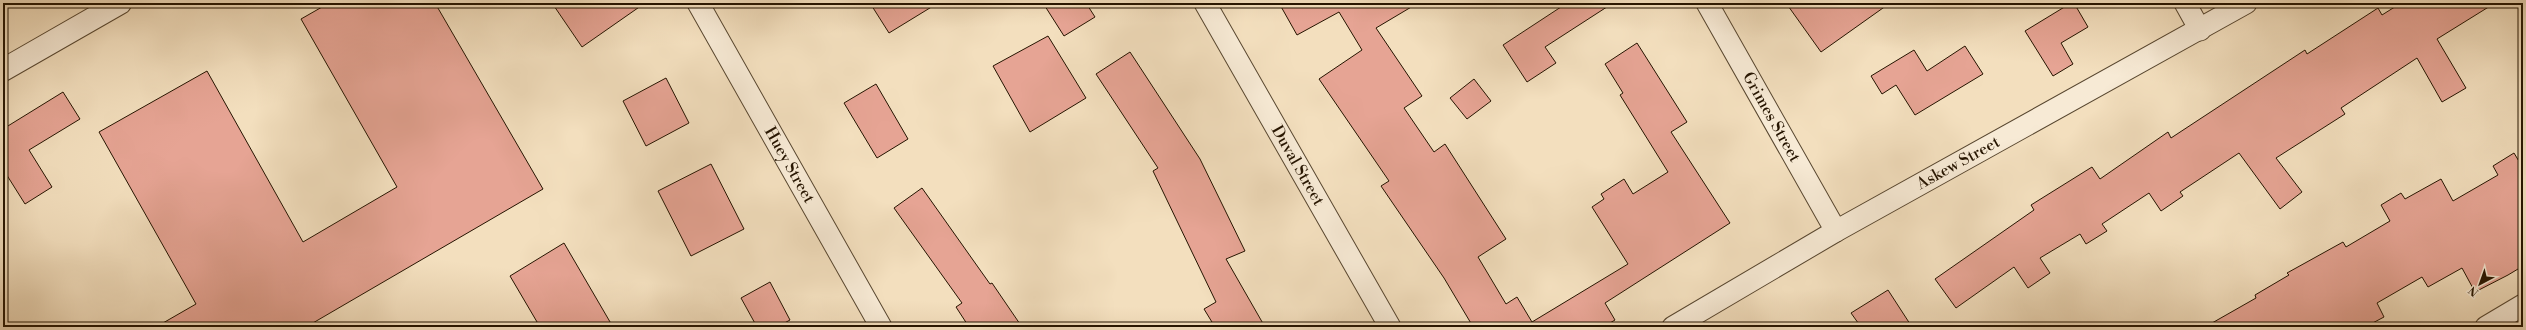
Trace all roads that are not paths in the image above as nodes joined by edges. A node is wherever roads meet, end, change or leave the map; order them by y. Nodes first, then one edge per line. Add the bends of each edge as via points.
1 (120, 3) edge
2 (698, 3) edge
3 (1205, 3) edge
4 (1707, 3) edge
5 (2185, 3) edge
6 (2246, 3) edge
7 (2200, 30) junction
8 (3, 70) edge
9 (1836, 232) junction
10 (2523, 305) edge
11 (881, 327) edge
12 (1390, 327) edge
13 (1673, 327) edge
14 (2486, 327) edge

1 - 8 street
2 - 11 street, Huey Street
3 - 12 street, Duval Street
4 - 9 street, Grimes Street
5 - 7 street
6 - 7 street, Askew Street
7 - 9 street, Askew Street
9 - 13 street, Askew Street
10 - 14 street

